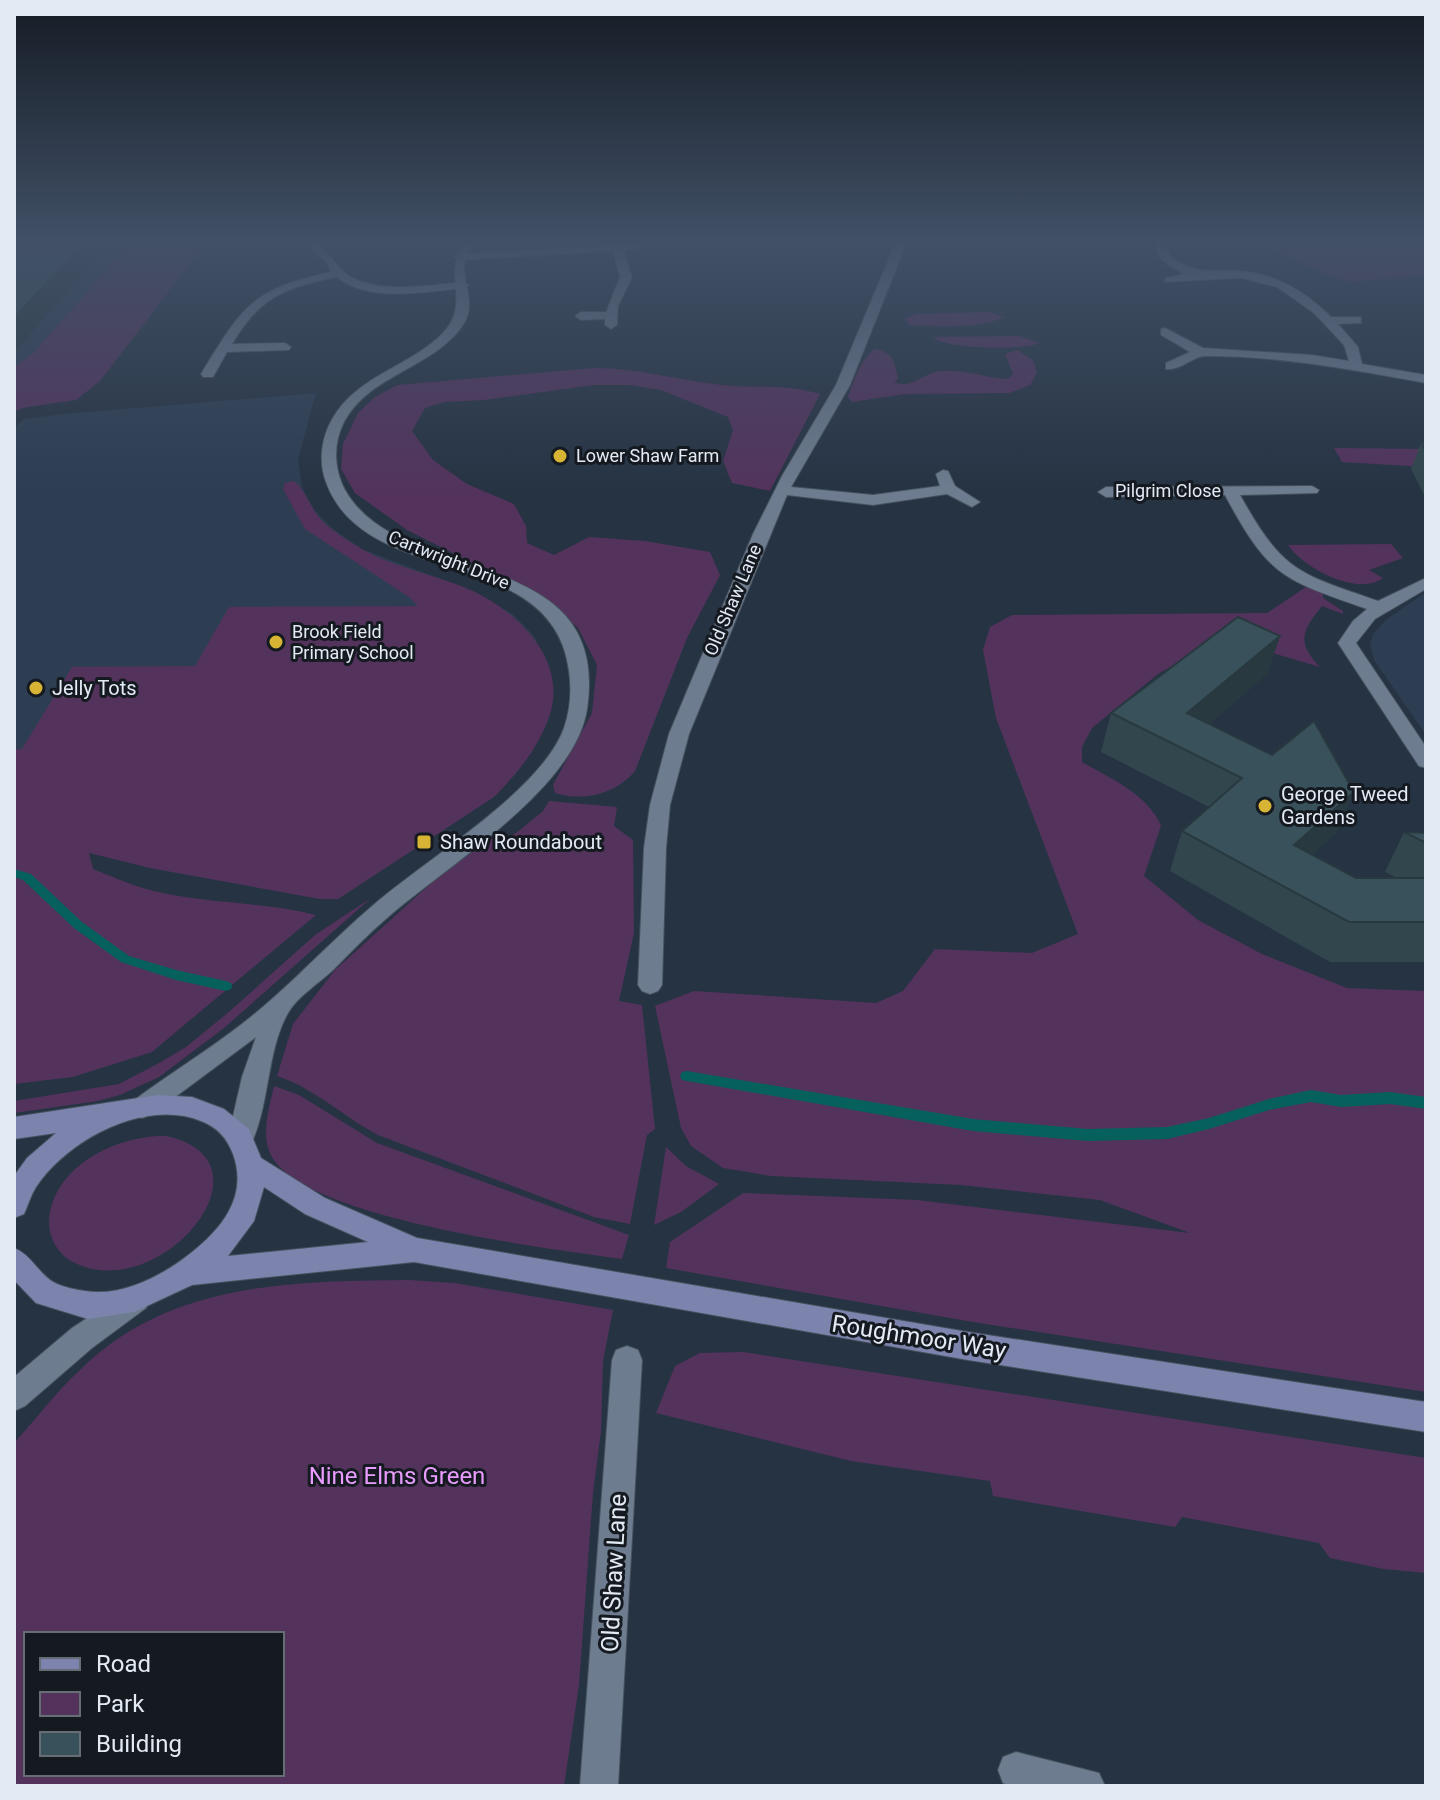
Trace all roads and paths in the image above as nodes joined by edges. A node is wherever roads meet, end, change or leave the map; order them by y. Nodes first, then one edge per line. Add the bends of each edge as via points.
1 (238, 323) edge
2 (457, 323) edge
3 (868, 323) edge
4 (1330, 323) edge
5 (1165, 332) dead end
6 (285, 347) dead end
7 (223, 348) junction
8 (1200, 352) junction
9 (1171, 366) dead end
10 (1355, 367) junction
11 (208, 374) dead end
12 (1426, 379) edge
13 (943, 474) dead end
14 (949, 489) junction
15 (782, 490) junction
16 (1312, 490) dead end
17 (1230, 491) junction
18 (1106, 492) dead end
19 (972, 502) dead end
20 (1426, 583) edge
21 (1381, 608) junction
22 (1426, 762) edge
23 (650, 985) dead end
24 (278, 1008) junction
25 (130, 1110) junction
26 (14, 1128) edge
27 (241, 1138) junction
28 (253, 1166) junction
29 (14, 1206) edge
30 (414, 1250) junction
31 (15, 1265) edge
32 (190, 1273) junction
33 (136, 1299) junction
34 (627, 1360) dead end
35 (14, 1396) edge
36 (1426, 1417) edge
37 (1016, 1770) dead end
38 (599, 1786) edge
39 (1086, 1786) edge

1 - 7 street
2 - 24 street, Cartwright Drive via 436,345 363,391 344,412 327,452 329,471 337,492 363,521 414,549 513,585 550,610 562,624 578,664 574,730 550,771 530,791 378,913
3 - 15 street, Old Shaw Lane via 843,385
4 - 10 street via 1355,352
5 - 8 street
6 - 7 street
7 - 11 street
8 - 9 street
8 - 10 street
10 - 12 street
13 - 14 street
14 - 15 street via 873,500
14 - 19 street
15 - 23 street, Old Shaw Lane via 701,676 667,772 655,848
16 - 17 street, Pilgrim Close
17 - 18 street, Pilgrim Close
17 - 21 street, Pilgrim Close via 1281,566
20 - 21 street
21 - 22 street via 1351,633 1347,643
24 - 25 street, Cartwright Drive
24 - 27 street, Cartwright Drive
25 - 26 main road
25 - 27 main road via 183,1106 210,1113 233,1126
25 - 29 main road via 87,1126 58,1146 33,1171
27 - 28 main road
28 - 30 main road, Roughmoor Way via 315,1206
28 - 32 main road, Roughmoor Way via 241,1218 224,1243
30 - 32 main road, Roughmoor Way
30 - 36 main road, Roughmoor Way via 968,1346
31 - 33 main road, Roughmoor Way via 44,1294 71,1303
32 - 33 main road, Roughmoor Way
33 - 35 street
34 - 38 street, Old Shaw Lane
37 - 39 street

